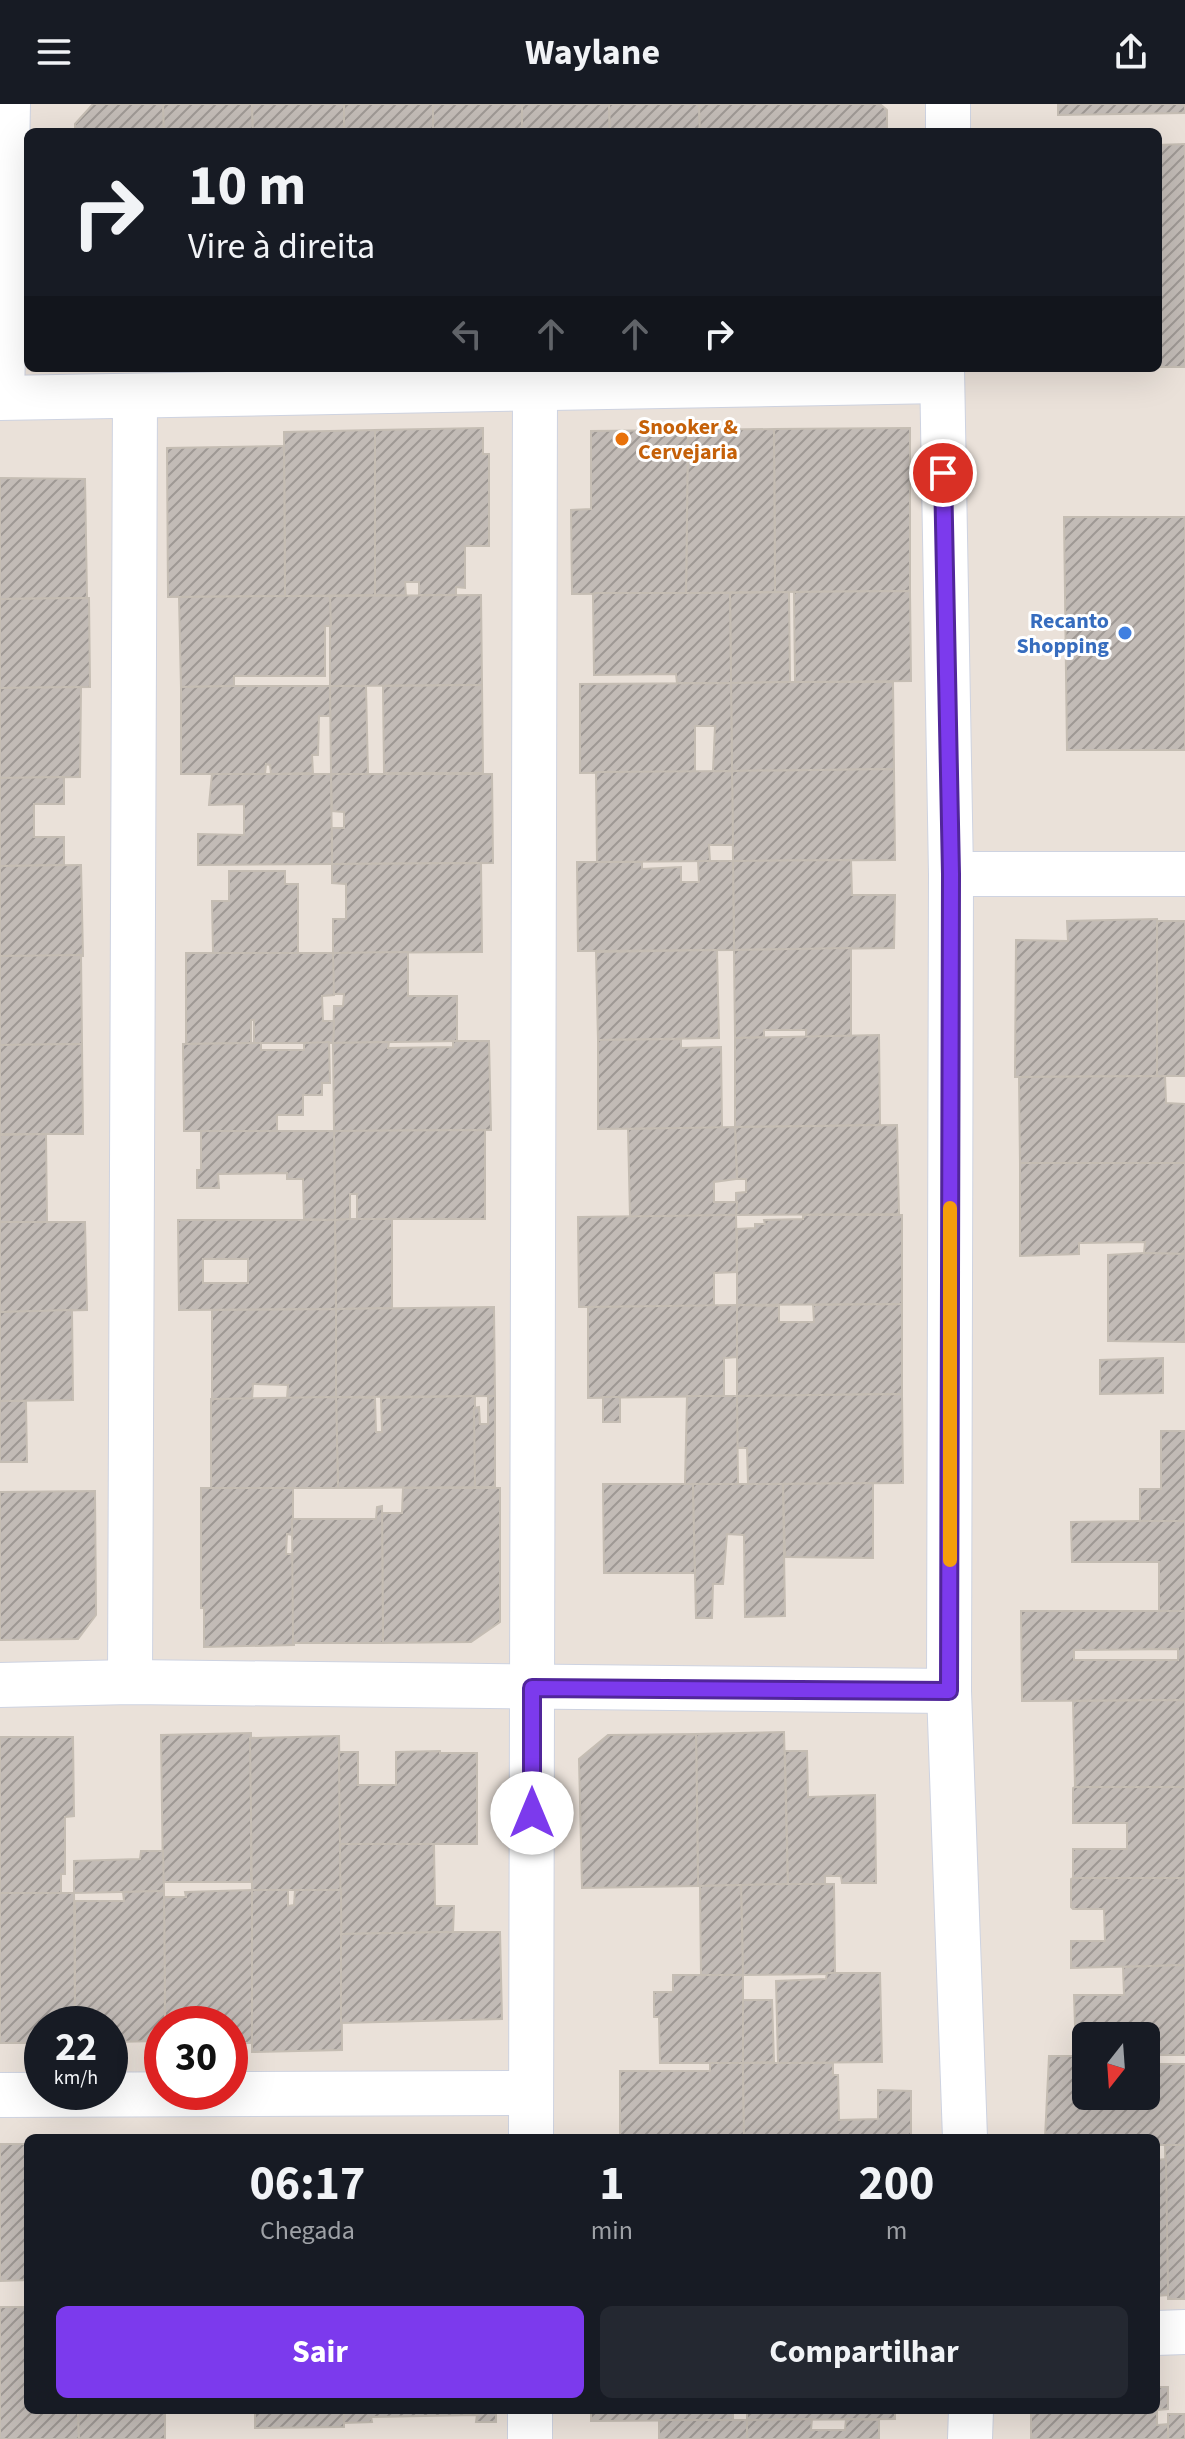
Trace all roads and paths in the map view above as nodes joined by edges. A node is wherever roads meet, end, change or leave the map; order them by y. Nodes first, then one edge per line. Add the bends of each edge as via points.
1 (12, 104) edge
2 (948, 104) edge
3 (948, 128) edge
4 (942, 374) edge
5 (535, 390) junction
6 (135, 396) junction
7 (3, 398) edge
8 (951, 874) junction
9 (1185, 874) edge
10 (130, 1682) junction
11 (0, 1685) edge
12 (532, 1688) junction
13 (949, 1691) junction
14 (531, 2093) junction
15 (0, 2095) edge
16 (531, 2134) edge
17 (965, 2134) edge
18 (1185, 2332) edge
19 (1160, 2333) edge
20 (530, 2414) edge
21 (971, 2414) edge
22 (530, 2439) edge
23 (970, 2439) edge

1 - 7 lane
2 - 3 street
4 - 5 street
4 - 8 street
5 - 6 street
5 - 12 street
6 - 7 street
6 - 10 street
8 - 9 street
8 - 13 street
10 - 11 street
10 - 12 street
12 - 13 street
12 - 14 street
13 - 17 street
14 - 15 street
14 - 16 street
18 - 19 street
20 - 22 street
21 - 23 street

